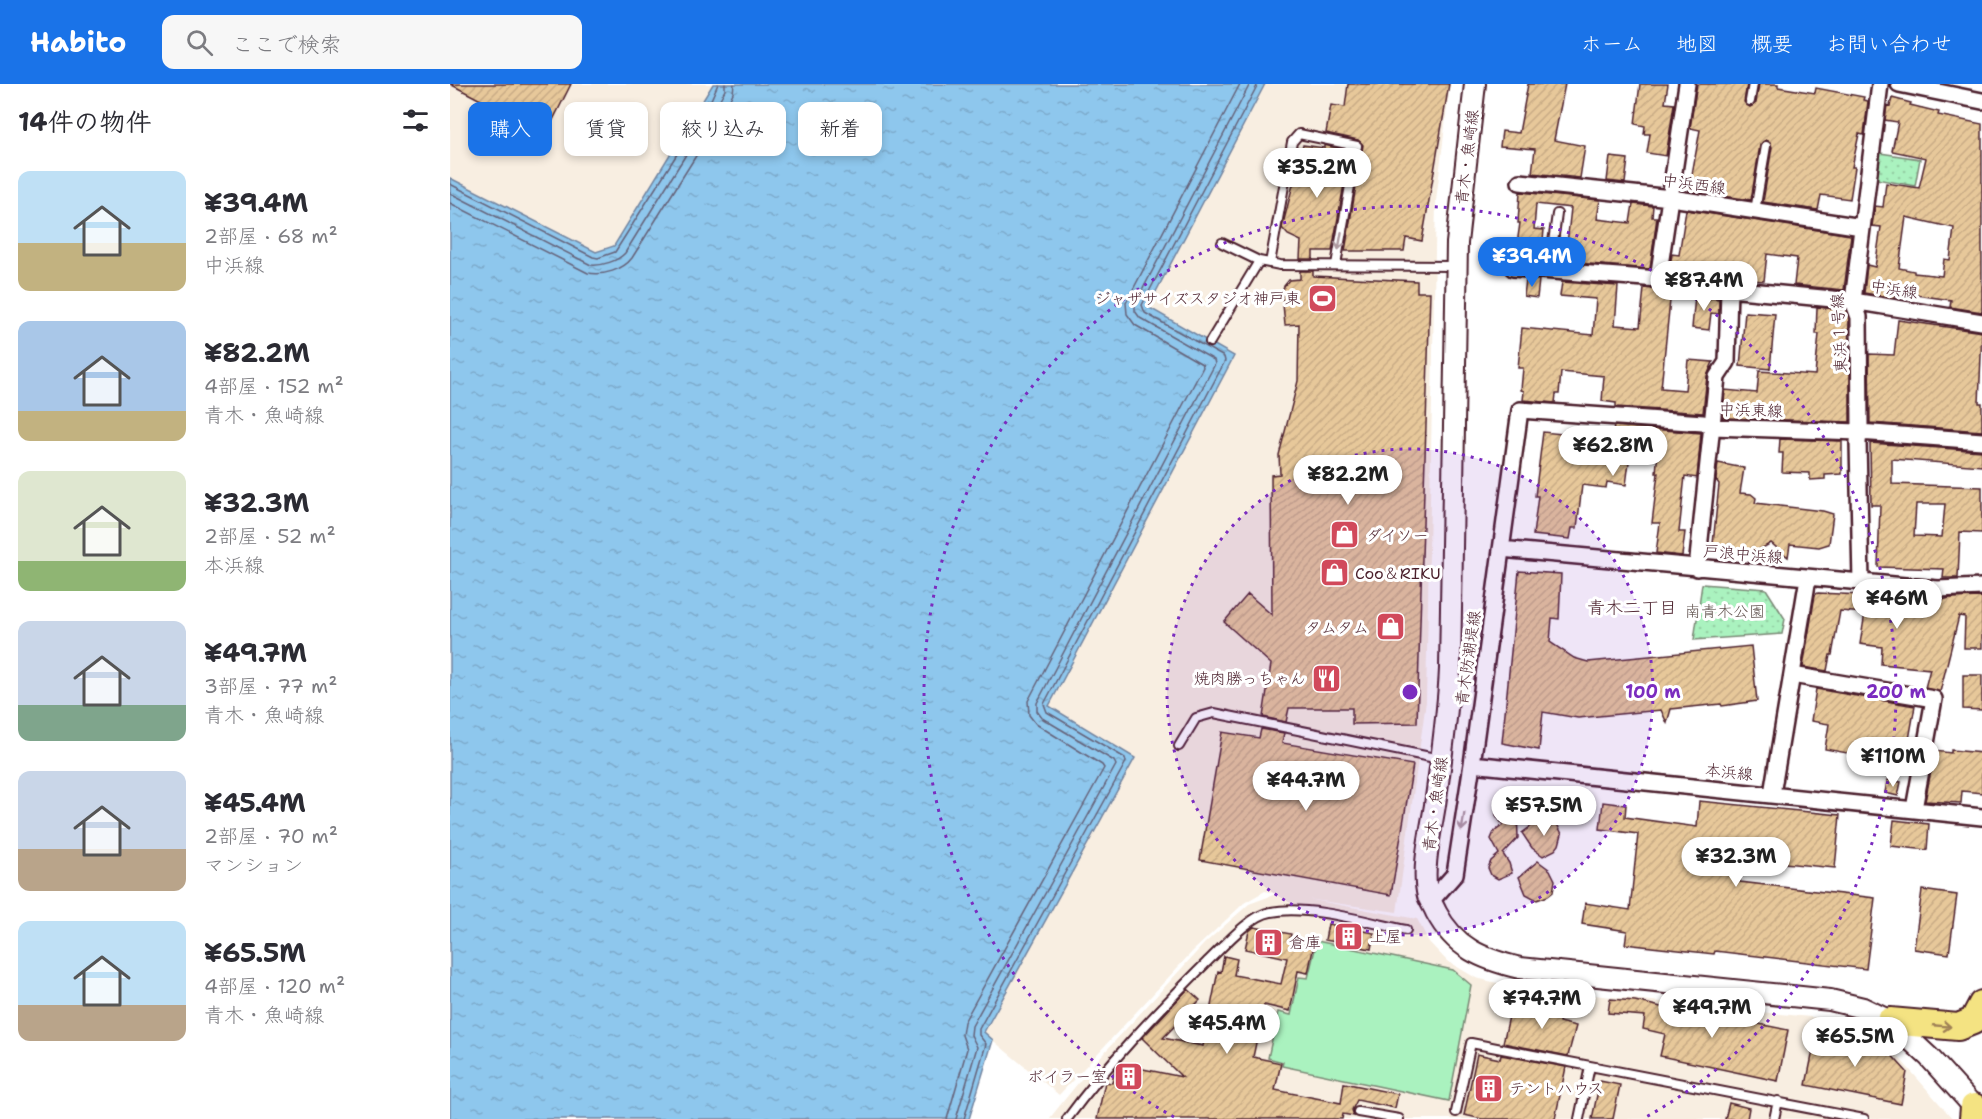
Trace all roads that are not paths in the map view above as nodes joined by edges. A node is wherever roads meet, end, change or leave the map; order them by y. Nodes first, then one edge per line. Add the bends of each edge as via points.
1 (1475, 84) edge
2 (1687, 84) edge
3 (1753, 84) edge
4 (1880, 84) edge
5 (1899, 84) edge
6 (1750, 101) dead end
7 (1982, 101) edge
8 (1766, 146) dead end
9 (1520, 182) dead end
10 (1671, 198) junction
11 (1755, 211) junction
12 (1557, 214) dead end
13 (1862, 227) junction
14 (1222, 243) dead end
15 (1258, 261) junction
16 (1270, 263) junction
17 (1336, 265) junction
18 (1456, 266) junction
19 (1514, 268) dead end
20 (1549, 271) junction
21 (1658, 279) junction
22 (1729, 289) junction
23 (1853, 301) junction
24 (1982, 322) edge
25 (1210, 342) dead end
26 (1520, 410) joint
27 (1712, 427) junction
28 (1859, 432) junction
29 (1982, 441) edge
30 (1501, 549) junction
31 (1696, 568) junction
32 (1808, 578) junction
33 (1861, 582) junction
34 (1982, 587) edge
35 (1792, 675) junction
36 (1179, 746) dead end
37 (1441, 759) junction
38 (1472, 764) junction
39 (1772, 794) junction
40 (1914, 809) junction
41 (1982, 817) edge
42 (1431, 901) junction
43 (1406, 930) dead end
44 (1982, 1004) edge
45 (1890, 1021) junction
46 (1590, 1066) junction
47 (1778, 1101) junction
48 (1358, 1112) dead end
49 (1456, 1112) dead end
50 (1976, 1113) edge
51 (1067, 1119) edge
52 (1399, 1119) edge
53 (1579, 1119) edge
54 (1774, 1119) edge
55 (1864, 1119) edge

1 - 18 street, 青木・魚崎線
2 - 10 street
3 - 6 lane
4 - 13 street, 東浜１号線
5 - 7 street
8 - 11 lane
9 - 10 street, 中浜西線
10 - 11 street, 中浜西線
10 - 21 street
11 - 13 street, 中浜西線
12 - 20 lane
13 - 23 street, 東浜１号線
14 - 15 lane
15 - 16 lane
15 - 25 lane
16 - 17 lane
16 -> 17 lane via 1292,142 1299,135 1357,146
17 - 18 lane
18 - 37 street, 青木・魚崎線 via 1450,669
19 - 20 street, 中浜線
20 - 21 street, 中浜線
21 - 22 street, 中浜線
22 - 23 street, 中浜線
22 - 27 street via 1727,362 1717,377
23 - 24 street, 中浜線
23 - 28 street, 東浜１号線 via 1858,317
26 - 27 street, 中浜東線 via 1703,423
26 - 30 street, 青木防潮堤線
27 - 28 street, 中浜東線
27 - 31 street
28 - 29 street, 中浜東線
28 - 33 street, 東浜１号線
30 - 31 street, 戸浪中浜線
30 - 38 street, 青木防潮堤線
31 - 32 street, 戸浪中浜線
32 - 33 street, 戸浪中浜線
32 - 35 street
33 - 34 street, 戸浪中浜線 via 1938,589
35 - 39 street
35 - 40 street via 1934,699
36 - 37 lane via 1196,718 1214,713
37 - 42 street, 青木・魚崎線 via 1426,863
38 - 39 street, 本浜線
38 -> 42 street, 青木防潮堤線 via 1455,874
39 - 40 street, 本浜線
40 - 41 street, 本浜線
42 - 45 street, 青木・魚崎線 via 1455,939 1474,954 1494,962 1520,968 1830,1000 1863,1008
43 - 51 lane via 1296,909 1268,912 1242,928 1156,1013
45 -> 44 highway via 1958,1027 1973,1021
45 - 50 street, 青木・魚崎線 via 1929,1057
46 - 47 lane
46 - 49 lane via 1471,1043
46 - 53 lane
47 - 54 lane
47 - 55 lane
48 - 52 lane

